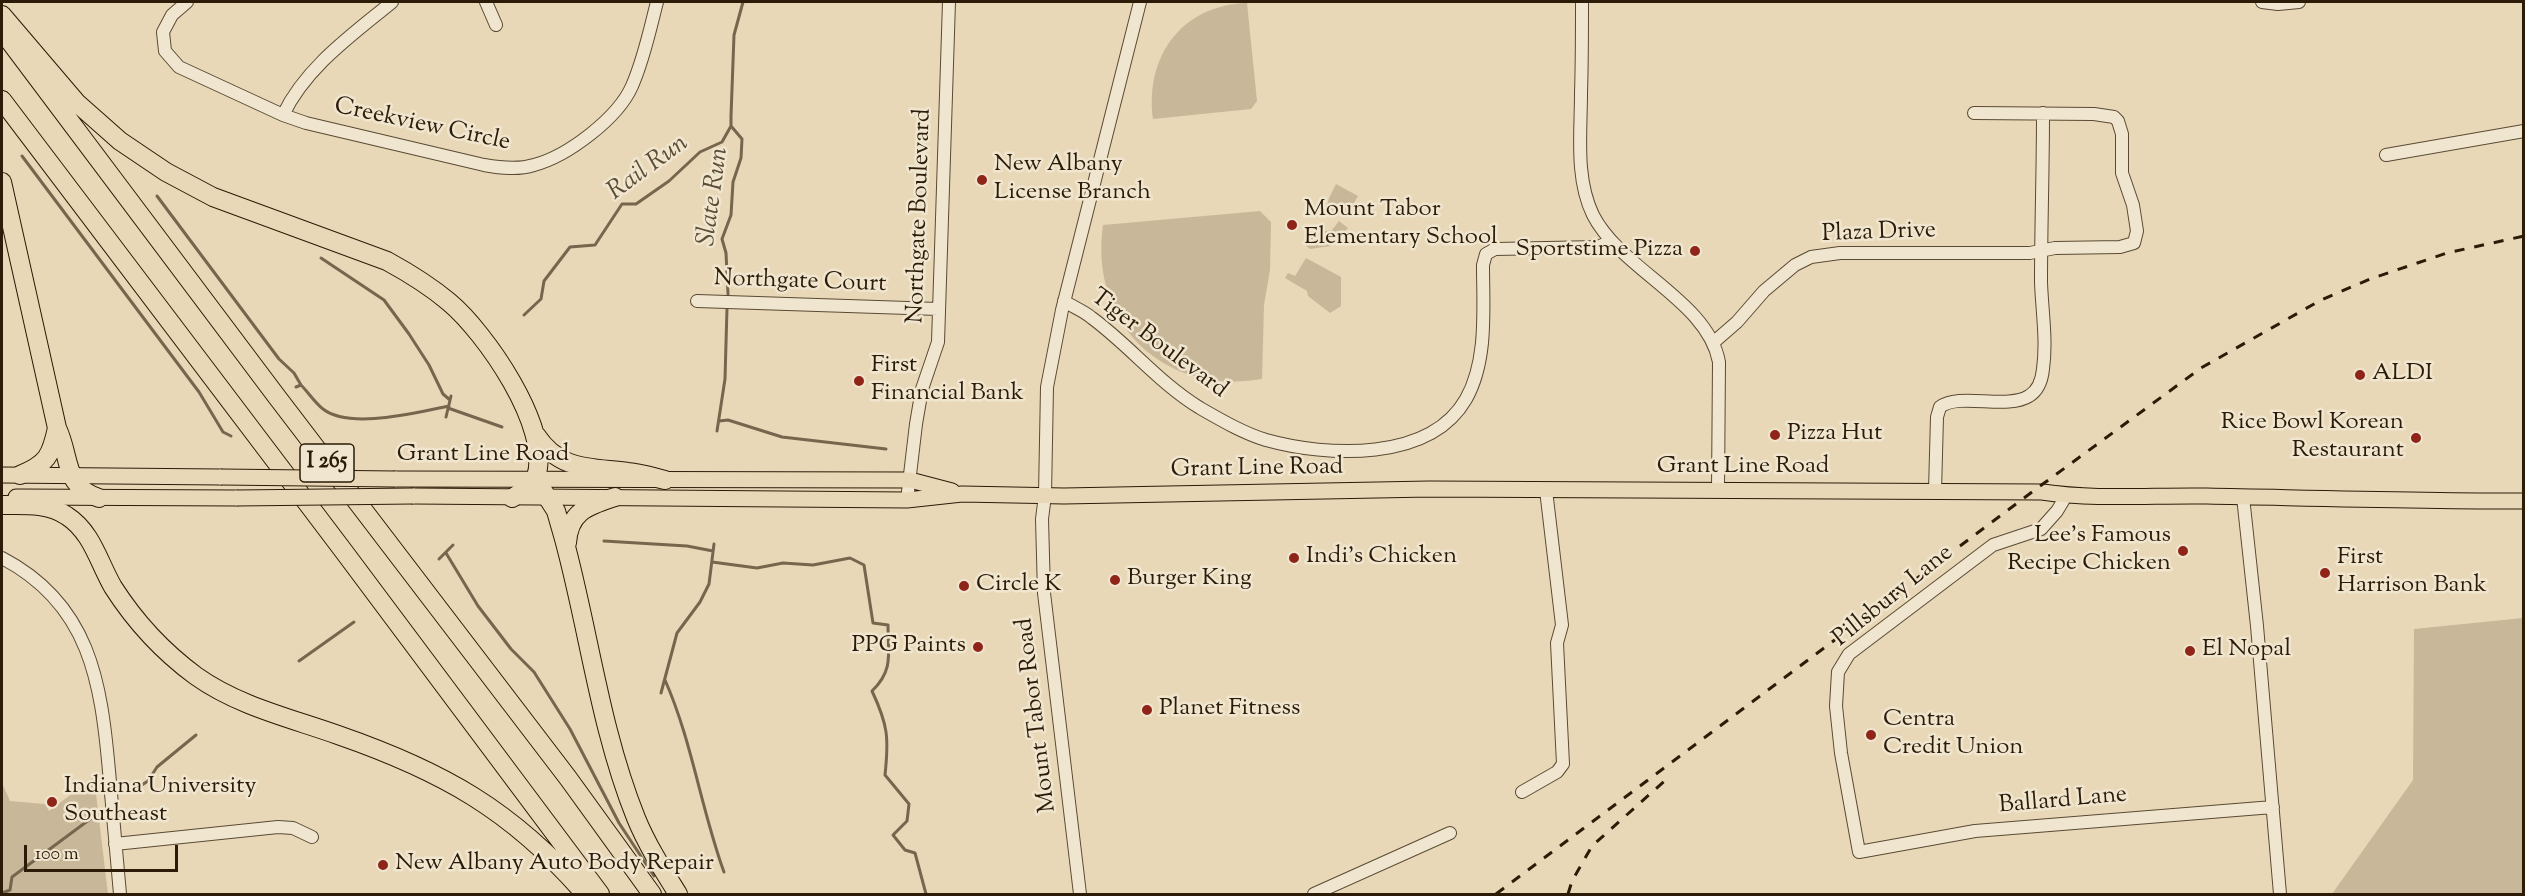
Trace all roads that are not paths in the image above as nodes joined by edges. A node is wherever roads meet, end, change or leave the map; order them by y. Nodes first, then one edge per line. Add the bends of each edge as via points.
1 (187, 2) edge
2 (392, 2) edge
3 (486, 2) edge
4 (657, 2) edge
5 (949, 2) edge
6 (1140, 2) edge
7 (1582, 2) edge
8 (2262, 2) edge
9 (2299, 2) edge
10 (2, 15) edge
11 (496, 25) dead end
12 (2, 31) edge
13 (2, 100) edge
14 (1974, 113) dead end
15 (2043, 113) junction
16 (283, 115) junction
17 (2523, 131) edge
18 (2386, 155) dead end
19 (2, 182) edge
20 (1611, 241) junction
21 (2042, 252) junction
22 (697, 301) dead end
23 (1064, 301) junction
24 (938, 309) junction
25 (1714, 342) junction
26 (57, 428) junction
27 (535, 434) junction
28 (2, 475) edge
29 (20, 476) junction
30 (535, 478) junction
31 (665, 480) junction
32 (910, 480) junction
33 (84, 488) junction
34 (1546, 490) junction
35 (1718, 490) junction
36 (1935, 491) junction
37 (962, 494) junction
38 (1045, 495) junction
39 (2066, 495) junction
40 (547, 496) junction
41 (2, 497) edge
42 (615, 497) junction
43 (2243, 497) junction
44 (512, 498) junction
45 (907, 500) junction
46 (2523, 501) edge
47 (2, 505) edge
48 (82, 530) junction
49 (569, 557) junction
50 (2, 558) edge
51 (1522, 792) dead end
52 (2273, 807) junction
53 (1450, 832) dead end
54 (312, 837) dead end
55 (115, 844) junction
56 (1859, 852) joint
57 (120, 894) edge
58 (585, 894) edge
59 (600, 894) edge
60 (652, 894) edge
61 (678, 894) edge
62 (1080, 894) edge
63 (1314, 894) edge
64 (2280, 894) edge

1 - 16 street, Creekview Circle via 172,15 163,32 165,51 171,59 190,72
2 - 16 street via 314,70
3 - 11 street
4 - 16 street, Creekview Circle via 632,86 619,108 568,148 535,165 484,165
5 - 24 street, Northgate Boulevard
6 - 23 street, Mount Tabor Road
7 - 20 street via 1580,156 1585,195
8 - 9 street
10 - 27 highway via 77,103 150,162 213,197 387,261 449,303 483,337 516,391
12 - 60 highway, I 265
13 - 59 highway, I 265
14 - 15 street, Plaza Drive
15 - 21 street
15 - 21 street, Plaza Drive via 2108,115 2118,121 2122,134 2122,174 2137,231 2136,240 2129,246
17 - 18 street
19 - 26 highway
20 - 23 street, Tiger Boulevard via 1598,247 1495,249 1486,254 1480,358 1470,390 1444,424 1426,438 1400,447 1328,450 1278,442 1243,431 1179,393 1091,317
20 - 25 street via 1688,310
21 - 25 street, Plaza Drive via 1811,257 1787,270
21 - 36 street via 2044,366 2040,384 2022,399 1954,401 1940,407
22 - 24 street, Northgate Court
23 - 38 street, Mount Tabor Road via 1047,387
24 - 32 street, Northgate Boulevard via 938,342 922,389
25 - 35 street via 1719,362
26 - 29 highway via 47,458
26 - 33 highway
27 - 30 highway
27 - 31 highway via 545,449 568,464
28 - 29 main road, Grant Line Road
29 - 33 main road, Grant Line Road
30 - 31 main road, Grant Line Road
30 - 33 main road, Grant Line Road, bridge via 221,477
30 - 40 highway
30 - 44 highway
31 - 32 main road, Grant Line Road
32 - 37 main road, Grant Line Road
32 - 45 street, Northgate Boulevard
33 - 41 main road, Grant Line Road
33 - 44 main road, Grant Line Road, bridge via 237,498
33 - 48 highway
34 - 35 main road, Grant Line Road
34 - 38 main road, Grant Line Road
34 - 51 street via 1562,625 1557,643 1563,764 1557,772
35 - 36 main road, Grant Line Road
36 - 39 main road, Grant Line Road
37 - 38 main road, Grant Line Road
37 - 45 main road, Grant Line Road
38 - 62 street, Mount Tabor Road via 1041,519 1044,593
39 - 43 main road, Grant Line Road
39 - 56 street, Pillsbury Lane via 2041,529 1993,545 1843,662 1836,683 1836,706
40 - 42 main road, Grant Line Road
40 - 44 main road, Grant Line Road
40 - 49 highway via 556,511
42 - 45 main road, Grant Line Road
42 - 49 highway via 576,515 568,530
43 - 46 main road, Grant Line Road
43 - 52 street
47 - 48 highway via 54,509 66,514
48 - 58 highway via 140,625 199,678 251,705 398,757 457,785 512,822
49 - 61 highway via 627,793 650,847
50 - 55 street via 47,591 71,620 89,654 100,692
52 - 56 street, Ballard Lane via 1975,831
52 - 64 street
53 - 63 street
54 - 55 street via 293,828 278,828
55 - 57 street

